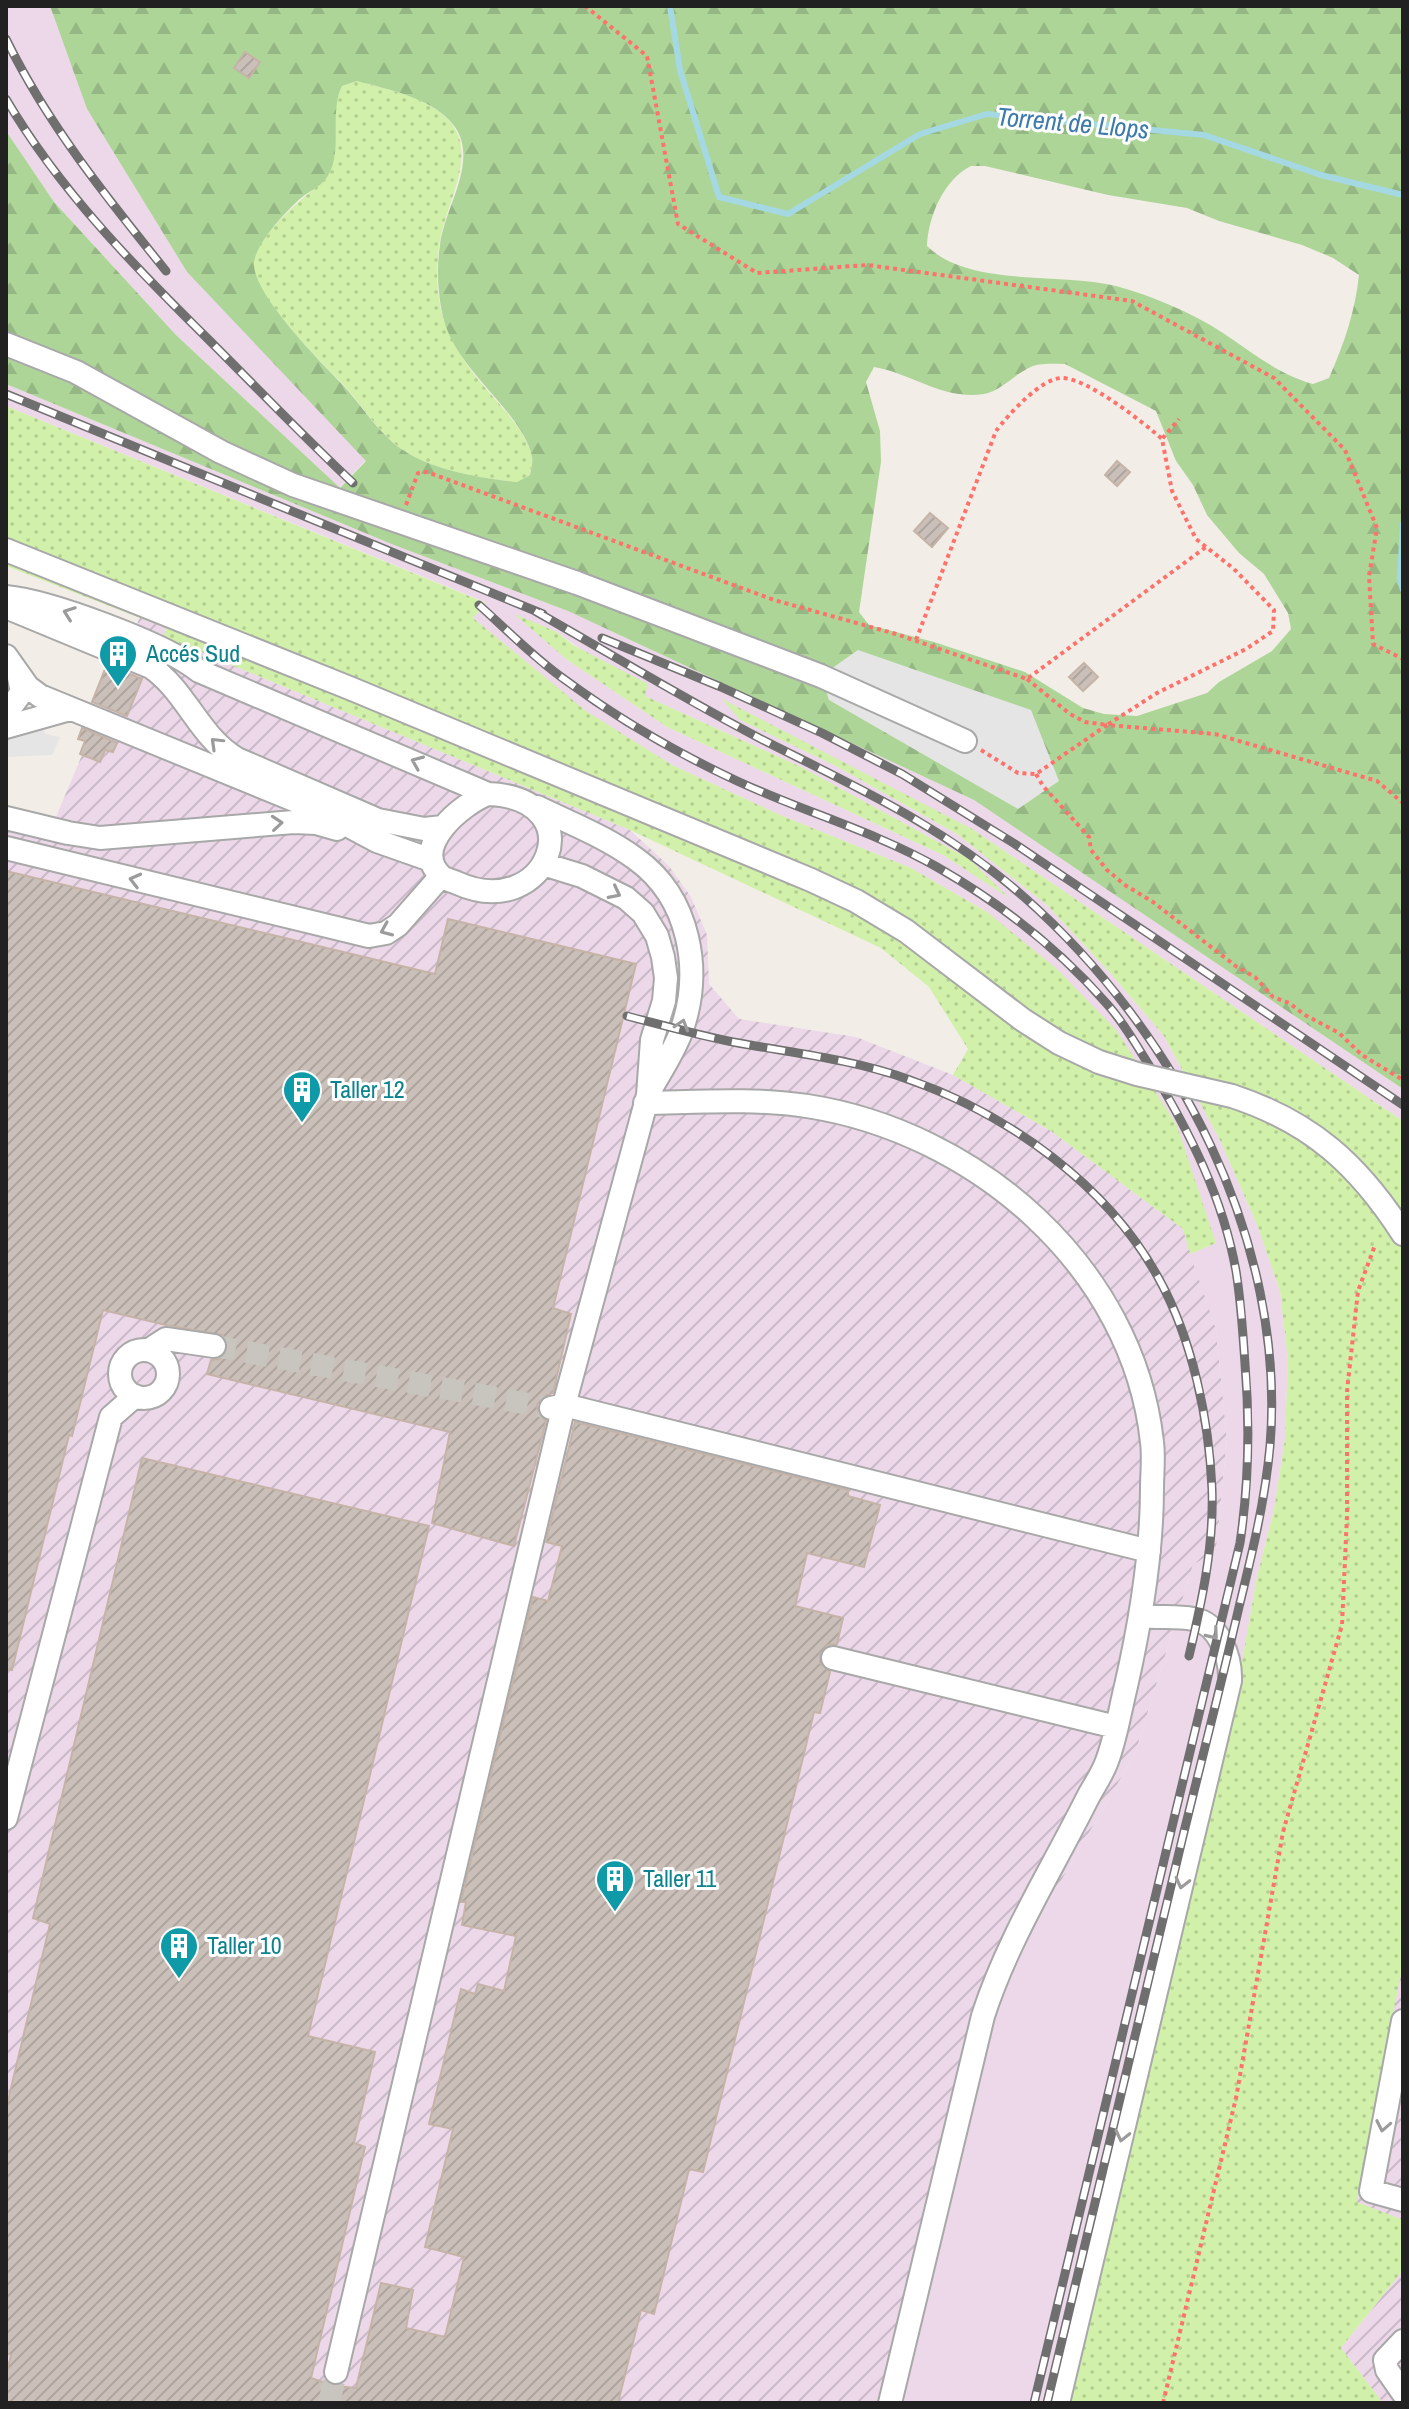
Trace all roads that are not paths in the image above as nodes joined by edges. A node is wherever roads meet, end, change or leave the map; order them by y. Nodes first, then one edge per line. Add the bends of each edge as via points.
1 (6, 344) edge
2 (6, 550) edge
3 (6, 597) edge
4 (6, 607) edge
5 (12, 664) edge
6 (6, 708) edge
7 (70, 709) junction
8 (6, 727) edge
9 (965, 741) road end
10 (488, 794) junction
11 (537, 807) junction
12 (6, 818) edge
13 (443, 827) junction
14 (377, 841) junction
15 (6, 848) edge
16 (543, 864) junction
17 (436, 868) junction
18 (647, 1099) junction
19 (1403, 1234) edge
20 (214, 1346) tunnel mouth
21 (149, 1350) junction
22 (120, 1377) junction
23 (135, 1396) junction
24 (558, 1406) junction
25 (111, 1417) junction
26 (1149, 1551) junction
27 (1142, 1616) junction
28 (833, 1658) dead end
29 (1116, 1727) junction
30 (6, 1818) edge
31 (1403, 2021) edge
32 (1403, 2200) edge
33 (1403, 2341) edge
34 (336, 2372) tunnel mouth
35 (1403, 2393) edge
36 (890, 2403) edge
37 (1058, 2403) edge

1 - 9 street via 76,372 255,469 821,676
2 - 19 street, bridge via 856,901 906,931 1059,1043 1099,1062 1232,1096 1288,1118 1354,1169
10 -> 3 street via 130,637 42,603
13 -> 4 street via 424,829 378,820 237,759 208,737 168,678
5 - 6 street via 22,692
5 - 7 street via 40,696
7 - 8 street
7 - 14 street via 321,811
10 - 11 street
10 - 13 street via 474,799
11 - 16 street via 550,838
18 -> 11 street via 676,1044 688,1007 692,959 686,932 676,906 638,860
12 -> 14 street via 100,838 316,823
13 - 17 street via 432,847
14 - 17 street
17 -> 15 street via 398,925 369,936
16 - 17 street via 527,882 501,892 481,892
16 -> 18 street via 626,898 657,936 666,978 652,1040
18 - 24 street
18 - 26 street via 763,1102 848,1115 958,1159 1020,1204 1050,1232 1100,1296 1141,1385 1152,1443
20 - 21 street via 166,1339
21 - 22 street via 128,1356
21 - 23 street via 166,1364 167,1380 151,1397
22 - 23 street
22 - 25 street
23 - 25 street
24 - 26 street
24 - 34 street
25 - 30 street
26 - 27 street
27 - 29 street
27 -> 37 street via 1192,1618 1206,1624 1228,1655 1230,1681
28 - 29 street
29 - 36 street via 1107,1763 995,1977
31 -> 32 street via 1371,2191
33 - 35 street via 1385,2360

